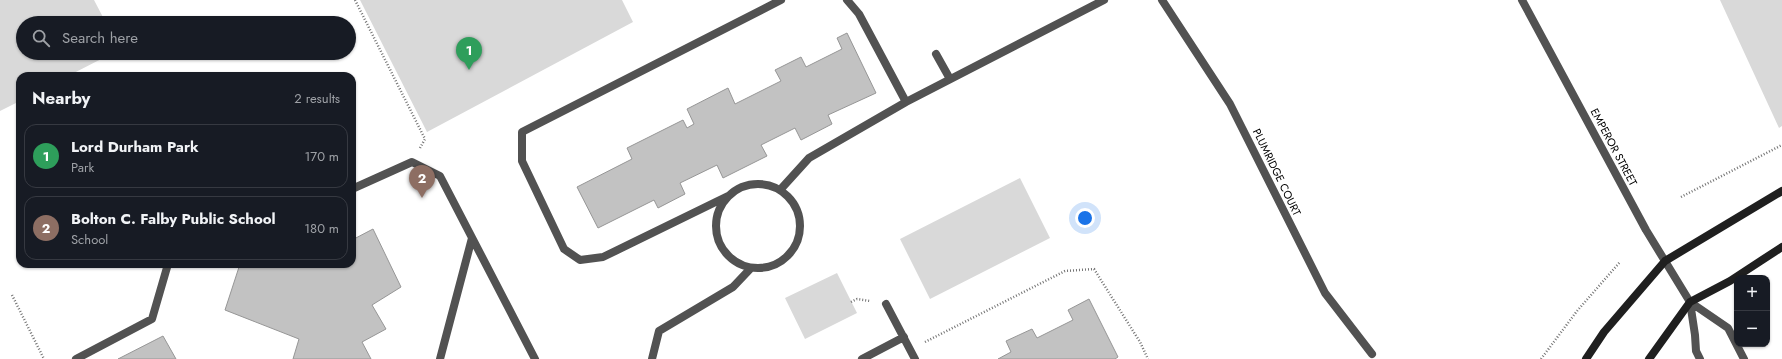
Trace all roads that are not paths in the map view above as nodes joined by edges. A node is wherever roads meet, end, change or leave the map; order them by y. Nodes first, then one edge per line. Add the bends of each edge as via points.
1 (781, 0) edge
2 (847, 0) edge
3 (1104, 0) edge
4 (1162, 0) edge
5 (1522, 0) edge
6 (936, 54) dead end
7 (950, 79) junction
8 (906, 102) junction
9 (356, 187) edge
10 (780, 190) junction
11 (1782, 191) edge
12 (730, 195) junction
13 (472, 238) junction
14 (1782, 247) edge
15 (1665, 261) junction
16 (167, 268) edge
17 (751, 268) junction
18 (1690, 302) junction
19 (886, 304) dead end
20 (904, 337) junction
21 (1372, 354) dead end
22 (76, 359) edge
23 (440, 359) edge
24 (535, 359) edge
25 (652, 359) edge
26 (862, 359) edge
27 (915, 359) edge
28 (1586, 359) edge
29 (1649, 359) edge
30 (1700, 359) edge
31 (1744, 359) edge

1 - 12 street via 522,132 522,161 564,250 580,260 603,256
2 - 8 street via 859,14
3 - 7 street
4 - 21 street, PLUMRIDGE COURT via 1230,104 1325,293
5 - 15 street, EMPEROR STREET
6 - 7 street
7 - 8 street
8 - 10 street via 809,158
9 - 13 street via 412,162 440,176
10 - 12 street via 754,184
10 - 17 street via 790,199 798,212 798,241 790,254 780,263 766,268
11 - 15 main road
12 - 17 street via 722,205 716,231 727,255 737,263
13 - 23 street
13 - 24 street
14 - 18 main road via 1730,281
15 - 18 street, EMPEROR STREET
15 - 28 main road via 1604,332
16 - 22 street via 152,318
17 - 25 street via 733,287 659,331
18 - 29 main road
18 - 30 street via 1696,351
18 - 31 street via 1728,328
19 - 20 street
20 - 26 street
20 - 27 street

